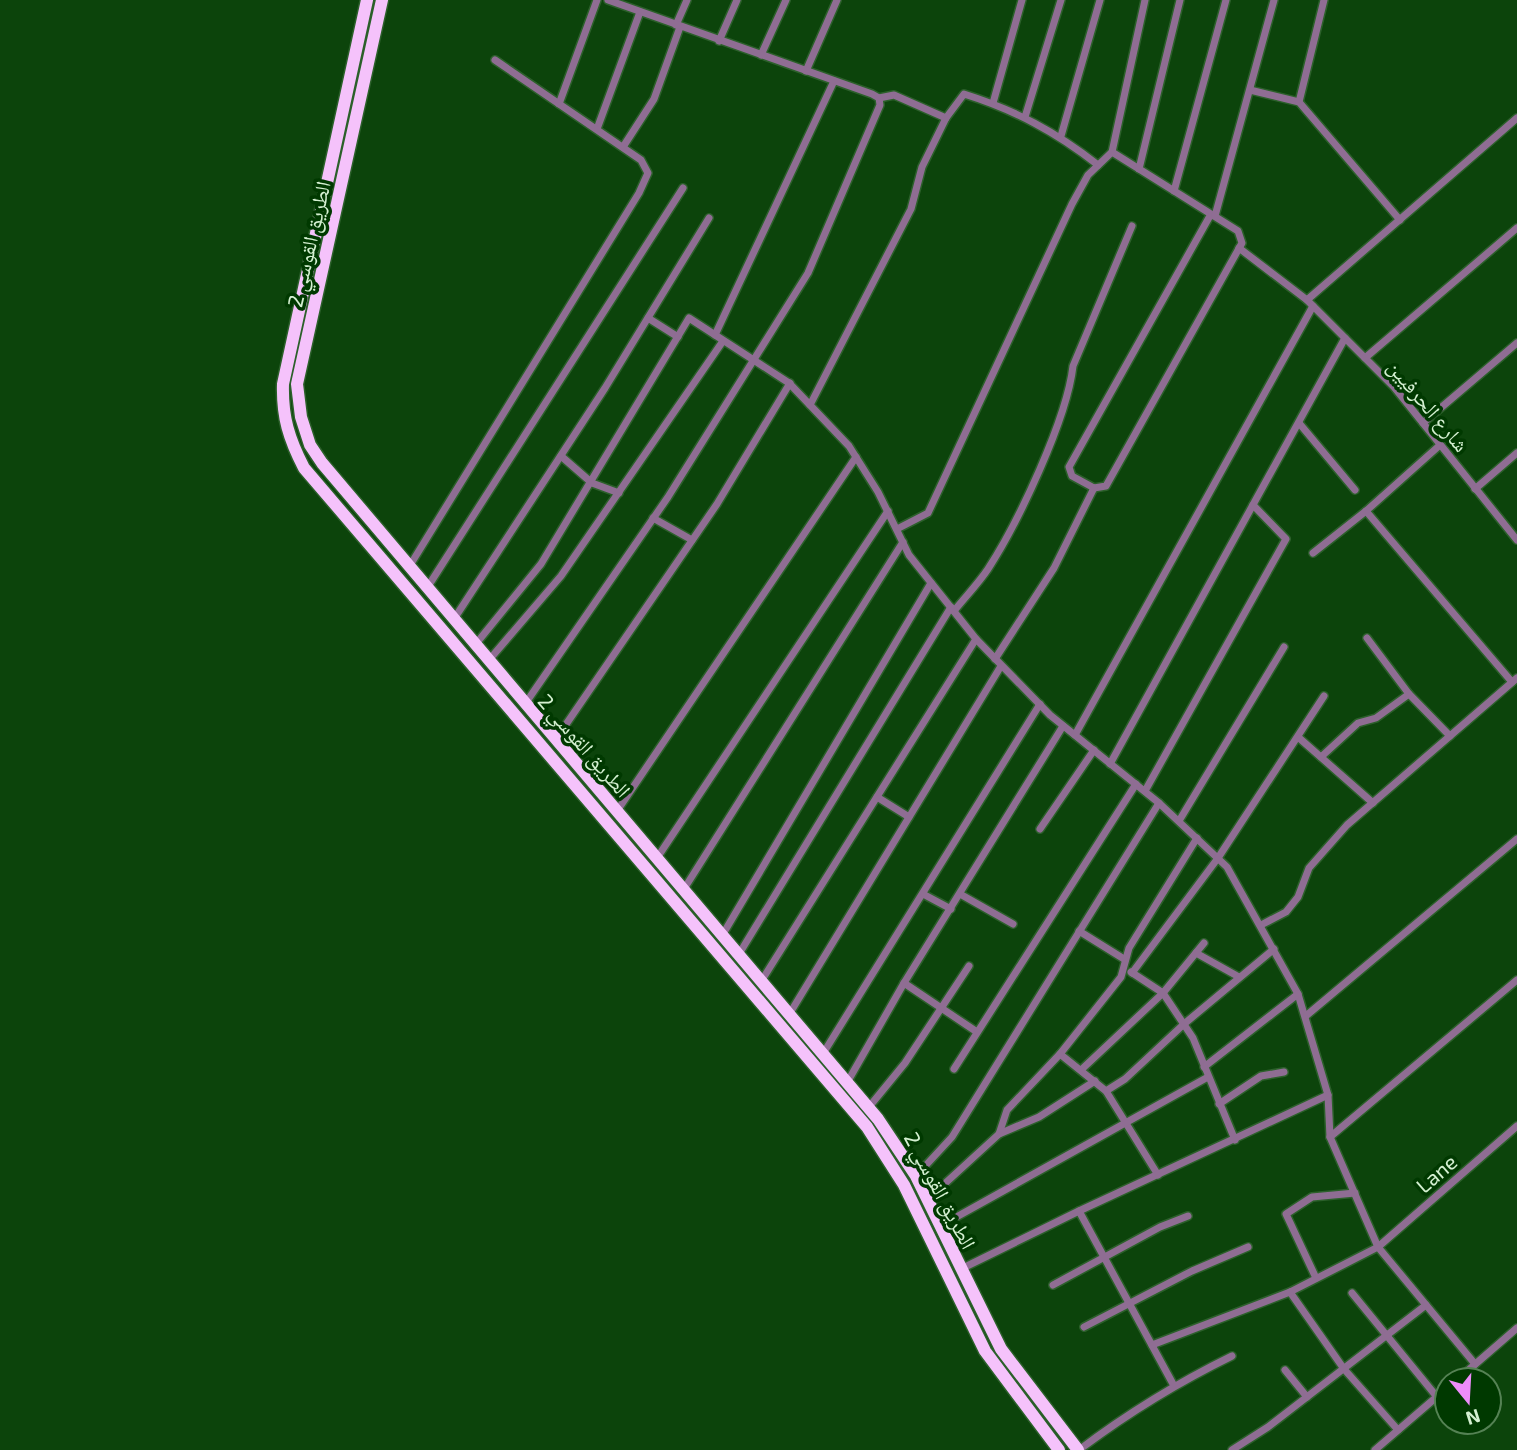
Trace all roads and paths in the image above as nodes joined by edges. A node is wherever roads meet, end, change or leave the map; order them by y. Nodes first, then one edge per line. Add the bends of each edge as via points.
1 (597, 0) edge
2 (608, 0) edge
3 (687, 0) edge
4 (737, 0) edge
5 (786, 0) edge
6 (838, 0) edge
7 (1022, 0) edge
8 (1061, 0) edge
9 (1101, 0) edge
10 (1145, 0) edge
11 (1180, 0) edge
12 (1226, 0) edge
13 (1274, 0) edge
14 (1324, 0) edge
15 (374, 1) edge
16 (623, 3) edge
17 (640, 12) junction
18 (678, 26) junction
19 (719, 40) junction
20 (761, 55) junction
21 (495, 60) dead end
22 (806, 71) junction
23 (834, 81) junction
24 (1250, 90) junction
25 (878, 98) junction
26 (1299, 102) junction
27 (993, 103) junction
28 (559, 104) junction
29 (1025, 117) junction
30 (946, 118) junction
31 (1517, 118) edge
32 (597, 130) junction
33 (1061, 136) junction
34 (623, 147) junction
35 (1112, 152) junction
36 (1098, 165) junction
37 (1139, 169) junction
38 (683, 188) dead end
39 (1174, 191) junction
40 (1213, 215) junction
41 (709, 218) dead end
42 (1400, 220) junction
43 (1132, 226) dead end
44 (1517, 228) edge
45 (1239, 248) junction
46 (1310, 303) junction
47 (648, 318) junction
48 (715, 335) junction
49 (678, 337) junction
50 (1345, 338) junction
51 (723, 341) junction
52 (1517, 343) edge
53 (1365, 358) junction
54 (755, 362) junction
55 (790, 383) junction
56 (810, 405) junction
57 (1299, 423) junction
58 (1423, 423) junction
59 (1440, 445) junction
60 (1517, 453) edge
61 (561, 456) junction
62 (856, 457) junction
63 (592, 483) junction
64 (1094, 488) junction
65 (1475, 489) junction
66 (1355, 490) dead end
67 (619, 493) junction
68 (1253, 505) junction
69 (888, 511) junction
70 (1366, 511) junction
71 (653, 519) junction
72 (897, 529) junction
73 (692, 540) junction
74 (1517, 540) edge
75 (903, 542) junction
76 (1313, 553) dead end
77 (409, 568) junction
78 (932, 583) junction
79 (427, 589) junction
80 (952, 609) junction
81 (453, 620) junction
82 (1367, 638) dead end
83 (976, 639) junction
84 (475, 645) junction
85 (1284, 647) dead end
86 (488, 661) junction
87 (998, 662) junction
88 (1515, 680) edge
89 (1409, 694) junction
90 (1324, 696) dead end
91 (525, 704) junction
92 (1040, 704) junction
93 (1063, 726) junction
94 (1075, 735) junction
95 (1450, 736) junction
96 (1298, 737) junction
97 (555, 739) junction
98 (1094, 750) junction
99 (1321, 757) junction
100 (1110, 764) junction
101 (1136, 784) junction
102 (1145, 791) junction
103 (877, 797) junction
104 (1159, 803) junction
105 (1373, 803) junction
106 (615, 809) junction
107 (601, 816) junction
108 (909, 817) junction
109 (1179, 821) junction
110 (628, 824) junction
111 (1040, 829) dead end
112 (616, 833) junction
113 (1197, 838) junction
114 (1517, 839) edge
115 (657, 858) junction
116 (1218, 858) junction
117 (684, 889) junction
118 (923, 894) junction
119 (960, 894) junction
120 (951, 909) junction
121 (1013, 924) dead end
122 (1261, 925) junction
123 (1079, 932) junction
124 (723, 934) junction
125 (1205, 943) dead end
126 (1274, 948) junction
127 (1196, 953) junction
128 (740, 954) junction
129 (1124, 963) junction
130 (969, 966) dead end
131 (1132, 973) junction
132 (1239, 977) junction
133 (762, 980) junction
134 (1517, 980) edge
135 (904, 983) junction
136 (1163, 993) junction
137 (1298, 994) junction
138 (941, 1008) junction
139 (790, 1013) junction
140 (1307, 1015) junction
141 (1184, 1024) junction
142 (977, 1032) junction
143 (824, 1052) junction
144 (1060, 1054) junction
145 (1204, 1067) junction
146 (954, 1069) dead end
147 (1081, 1070) junction
148 (1284, 1072) dead end
149 (1208, 1077) junction
150 (848, 1081) junction
151 (1095, 1081) junction
152 (1107, 1091) junction
153 (1328, 1095) junction
154 (1219, 1104) junction
155 (869, 1107) junction
156 (1125, 1123) junction
157 (1517, 1126) edge
158 (999, 1135) junction
159 (1331, 1137) junction
160 (1235, 1140) junction
161 (1158, 1175) junction
162 (916, 1176) junction
163 (1355, 1194) junction
164 (928, 1199) junction
165 (1079, 1211) junction
166 (1188, 1216) dead end
167 (942, 1225) junction
168 (1248, 1247) dead end
169 (1378, 1247) junction
170 (1104, 1257) junction
171 (961, 1269) junction
172 (1316, 1278) junction
173 (1053, 1285) dead end
174 (1290, 1292) junction
175 (1352, 1293) dead end
176 (1129, 1303) junction
177 (1426, 1305) junction
178 (1084, 1327) dead end
179 (1517, 1328) edge
180 (1386, 1336) junction
181 (1152, 1345) junction
182 (1232, 1356) dead end
183 (1475, 1364) junction
184 (1473, 1366) edge
185 (1344, 1369) junction
186 (1285, 1370) dead end
187 (1173, 1384) junction
188 (1433, 1392) edge
189 (1307, 1397) junction
190 (1433, 1400) edge
191 (1398, 1430) junction
192 (1059, 1450) edge
193 (1079, 1450) edge
194 (1232, 1450) edge
195 (1375, 1450) edge

1 - 28 street
2 - 16 street
3 - 18 street
4 - 19 street
5 - 20 street
6 - 22 street
7 - 27 street
8 - 29 street
9 - 33 street
10 - 35 street
11 - 37 street
12 - 39 street
13 - 24 street
14 - 26 street
15 - 77 highway, الطريق القوسي 2 via 297,384 310,445
15 - 107 highway, الطريق القوسي 2 via 297,312 283,384 285,425 304,468
16 - 17 street
17 - 18 street
17 - 32 street
18 - 19 street
18 - 34 street via 654,99
19 - 20 street
20 - 22 street
21 - 28 street
22 - 23 street
23 - 25 street
23 - 48 street
24 - 26 street
24 - 40 street
25 - 30 street via 894,95
25 - 54 street via 880,105 808,273
26 - 42 street
27 - 29 street
27 - 30 street via 964,94
28 - 32 street
29 - 33 street
30 - 56 street via 922,167 911,209
31 - 42 street
32 - 34 street
33 - 36 street
34 - 77 street via 641,160 648,173 644,183
35 - 36 street
35 - 37 street
36 - 72 street via 1072,204 928,513
37 - 39 street
38 - 79 street
39 - 40 street
40 - 45 street via 1238,231
40 - 64 street via 1069,467 1072,476
41 - 47 street
42 - 46 street
43 - 80 street via 1073,366 1039,468 988,569
44 - 53 street
45 - 46 street, شارع الحرفيين
45 - 64 street via 1106,486
46 - 50 street, شارع الحرفيين
46 - 94 street
47 - 49 street
47 - 61 street
48 - 49 street via 689,318
48 - 51 street
49 - 63 street
50 - 53 street, شارع الحرفيين
50 - 57 street
51 - 54 street
51 - 67 street
52 - 58 street
53 - 58 street, شارع الحرفيين
54 - 55 street
54 - 71 street
55 - 56 street
55 - 73 street
56 - 62 street
57 - 66 street
57 - 68 street
58 - 59 street, شارع الحرفيين
59 - 65 street, شارع الحرفيين
59 - 70 street
60 - 65 street
61 - 63 street
61 - 81 street
62 - 69 street
62 - 106 street
63 - 67 street
63 - 84 street via 541,564
64 - 87 street via 1054,568
65 - 74 street, شارع الحرفيين
67 - 86 street via 561,576
68 - 100 street
68 - 102 street via 1286,539
69 - 72 street
69 - 115 street
70 - 76 street
70 - 88 street
71 - 73 street
71 - 91 street
72 - 75 street
73 - 97 street
75 - 78 street
75 - 117 street
77 - 79 highway, الطريق القوسي 2
78 - 80 street
78 - 124 street
79 - 81 highway, الطريق القوسي 2
80 - 83 street
80 - 128 street
81 - 84 highway, الطريق القوسي 2
82 - 89 street
83 - 87 street
83 - 103 street
84 - 86 highway, الطريق القوسي 2
85 - 109 street
86 - 91 highway, الطريق القوسي 2
87 - 92 street
87 - 108 street
88 - 95 street
89 - 95 street
89 - 99 street via 1376,718 1358,723
90 - 96 street
91 - 97 highway, الطريق القوسي 2
92 - 93 street
92 - 118 street
93 - 94 street
93 - 119 street
94 - 98 street
95 - 105 street
96 - 99 street
96 - 116 street
97 - 106 highway, الطريق القوسي 2
98 - 100 street
98 - 111 street
99 - 105 street
100 - 101 street
101 - 102 street
101 - 142 street
102 - 104 street
103 - 108 street
103 - 133 street
104 - 109 street
104 - 123 street
105 - 122 street via 1309,867 1298,897 1286,912
106 - 107 highway
106 - 110 highway, الطريق القوسي 2
107 - 112 highway, الطريق القوسي 2
108 - 139 street
109 - 113 street
110 - 112 highway
110 - 115 highway, الطريق القوسي 2
112 - 192 highway, الطريق القوسي 2 via 873,1135 904,1185 985,1351
113 - 116 street
113 - 129 street via 1160,894
114 - 140 street
115 - 117 highway, الطريق القوسي 2
116 - 122 street
116 - 131 street
117 - 124 highway, الطريق القوسي 2
118 - 120 street
118 - 143 street
119 - 120 street
119 - 121 street
120 - 135 street
122 - 126 street
123 - 129 street
123 - 162 street via 952,1137
124 - 128 highway, الطريق القوسي 2
125 - 127 street
126 - 132 street
126 - 137 street
127 - 132 street
127 - 136 street
128 - 133 highway, الطريق القوسي 2
129 - 131 street
129 - 144 street via 1121,976
130 - 138 street
131 - 136 street
132 - 141 street
133 - 139 highway, الطريق القوسي 2
134 - 159 street
135 - 138 street
135 - 150 street
136 - 141 street
136 - 147 street
137 - 140 street
137 - 145 street
138 - 142 street
138 - 155 street
139 - 143 highway, الطريق القوسي 2
140 - 153 street
141 - 145 street
141 - 152 street
142 - 146 street
143 - 150 highway, الطريق القوسي 2
144 - 147 street
144 - 158 street via 1007,1110
145 - 149 street
147 - 151 street
148 - 154 street via 1261,1076
149 - 154 street
149 - 156 street
150 - 155 highway, الطريق القوسي 2
151 - 152 street
151 - 158 street
152 - 156 street
153 - 159 street
153 - 160 street
154 - 160 street
155 - 162 highway, الطريق القوسي 2
156 - 161 street
156 - 167 street
157 - 169 street, Lane
158 - 164 street
159 - 163 street
160 - 161 street
161 - 165 street
162 - 164 highway, الطريق القوسي 2
163 - 169 street
163 - 172 street via 1312,1197 1286,1214
164 - 167 highway, الطريق القوسي 2
165 - 170 street
165 - 171 street
166 - 170 street
167 - 171 highway, الطريق القوسي 2
168 - 176 street
169 - 172 street, Lane
169 - 177 street
170 - 173 street
170 - 176 street
171 - 193 highway, الطريق القوسي 2 via 1001,1349
172 - 174 street, Lane
174 - 181 street, Lane
174 - 185 street
175 - 180 street
176 - 178 street
176 - 181 street
177 - 180 street
177 - 183 street
179 - 183 street
180 - 185 street
180 - 188 street
181 - 187 street
182 - 187 street
183 - 184 street
185 - 189 street
185 - 191 street
186 - 189 street
187 - 193 street
189 - 194 street
190 - 191 street
191 - 195 street

